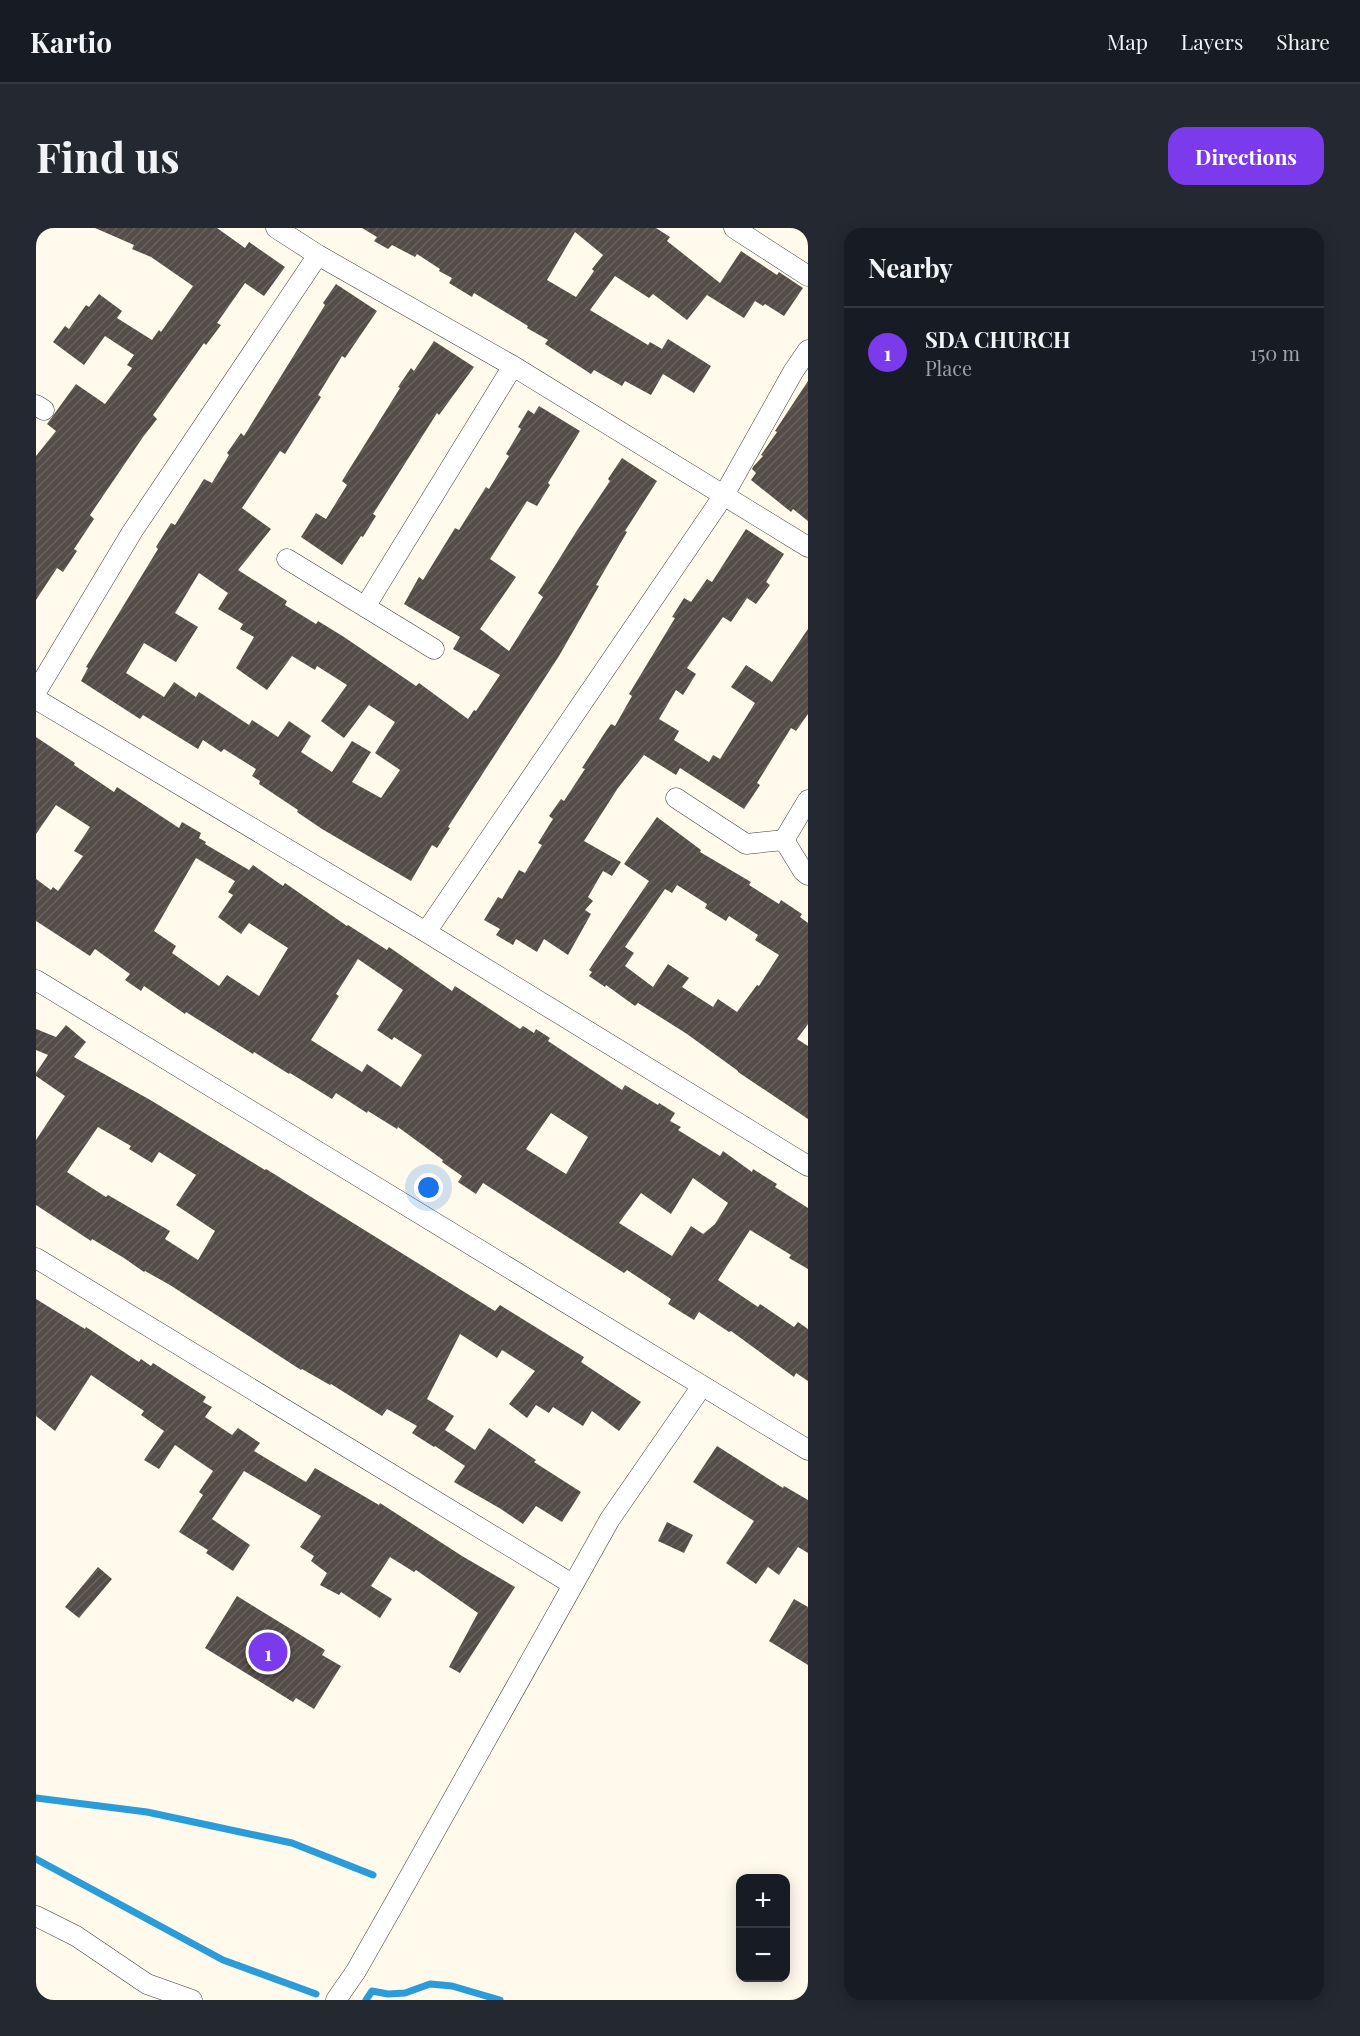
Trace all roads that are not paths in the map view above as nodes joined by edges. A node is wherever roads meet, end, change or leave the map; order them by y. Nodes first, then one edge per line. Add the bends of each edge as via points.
1 (276, 228) edge
2 (734, 228) edge
3 (318, 255) junction
4 (808, 276) edge
5 (808, 350) edge
6 (513, 366) junction
7 (724, 495) junction
8 (808, 547) edge
9 (287, 559) dead end
10 (365, 607) junction
11 (434, 649) dead end
12 (36, 692) edge
13 (36, 699) edge
14 (676, 798) dead end
15 (808, 800) edge
16 (784, 840) junction
17 (808, 875) edge
18 (426, 932) junction
19 (36, 980) edge
20 (808, 1166) edge
21 (36, 1258) edge
22 (702, 1386) junction
23 (808, 1450) edge
24 (572, 1584) junction
25 (36, 1916) edge
26 (192, 2000) edge
27 (336, 2000) edge

1 - 3 street
2 - 4 street
3 - 6 street
3 - 12 street via 132,532
5 - 7 street
6 - 7 street
6 - 10 street
7 - 8 street
7 - 18 street
9 - 10 street
10 - 11 street
13 - 18 street
14 - 16 street via 746,844
15 - 16 street
16 - 17 street
18 - 20 street
19 - 22 street
21 - 24 street
22 - 23 street
22 - 24 street via 610,1519
24 - 27 street via 393,1906
25 - 26 street via 76,1936 147,1984

